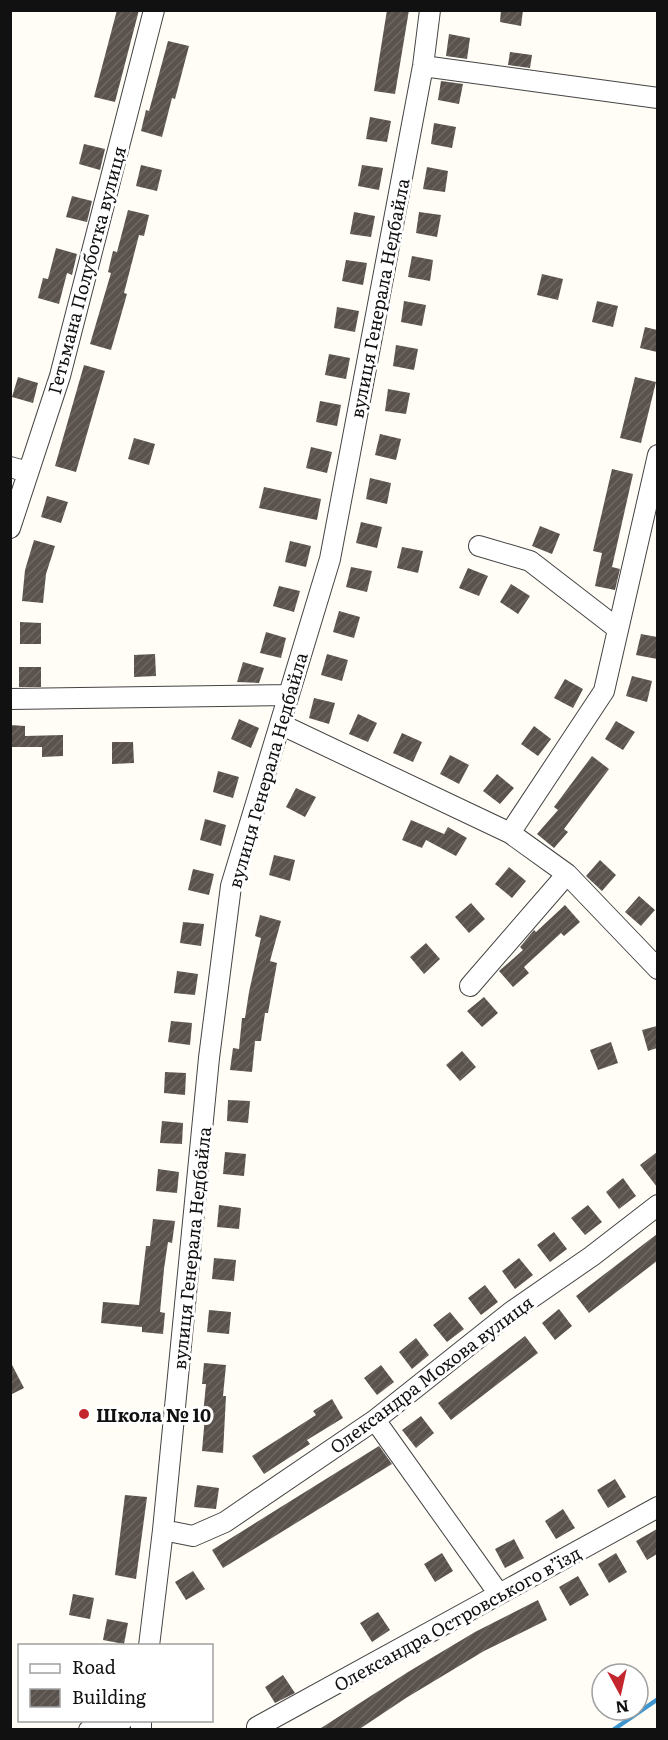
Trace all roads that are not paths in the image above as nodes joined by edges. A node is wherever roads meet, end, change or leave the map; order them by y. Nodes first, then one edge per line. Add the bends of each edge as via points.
1 (154, 10) edge
2 (430, 10) edge
3 (423, 66) junction
4 (657, 98) edge
5 (657, 455) edge
6 (20, 470) edge
7 (10, 528) edge
8 (478, 546) dead end
9 (618, 629) junction
10 (289, 695) junction
11 (10, 699) edge
12 (280, 724) junction
13 (510, 833) junction
14 (567, 874) junction
15 (657, 969) edge
16 (470, 986) dead end
17 (657, 1205) edge
18 (375, 1420) junction
19 (655, 1514) edge
20 (163, 1530) junction
21 (499, 1594) junction
22 (149, 1644) edge
23 (116, 1722) edge
24 (257, 1727) dead end
25 (89, 1730) edge

1 - 6 street, Гетьмана Полуботка вулиця via 60,376
2 - 3 street, вулиця Генерала Недбайла
3 - 4 street
3 - 10 street, вулиця Генерала Недбайла via 330,559
5 - 9 street
6 - 7 street, Гетьмана Полуботка вулиця
8 - 9 street via 530,561
9 - 13 street via 604,691
10 - 11 street
10 - 12 street, вулиця Генерала Недбайла
12 - 13 street
12 - 20 street, вулиця Генерала Недбайла via 231,886 209,1058
13 - 14 street
14 - 15 street
14 - 16 street
17 - 18 street, Олександра Мохова вулиця via 512,1311
18 - 20 street, Олександра Мохова вулиця via 225,1522 194,1536
18 - 21 street
19 - 21 street, Олександра Островського в’їзд
20 - 22 street, вулиця Генерала Недбайла
21 - 24 street, Олександра Островського в’їзд
23 - 25 street

